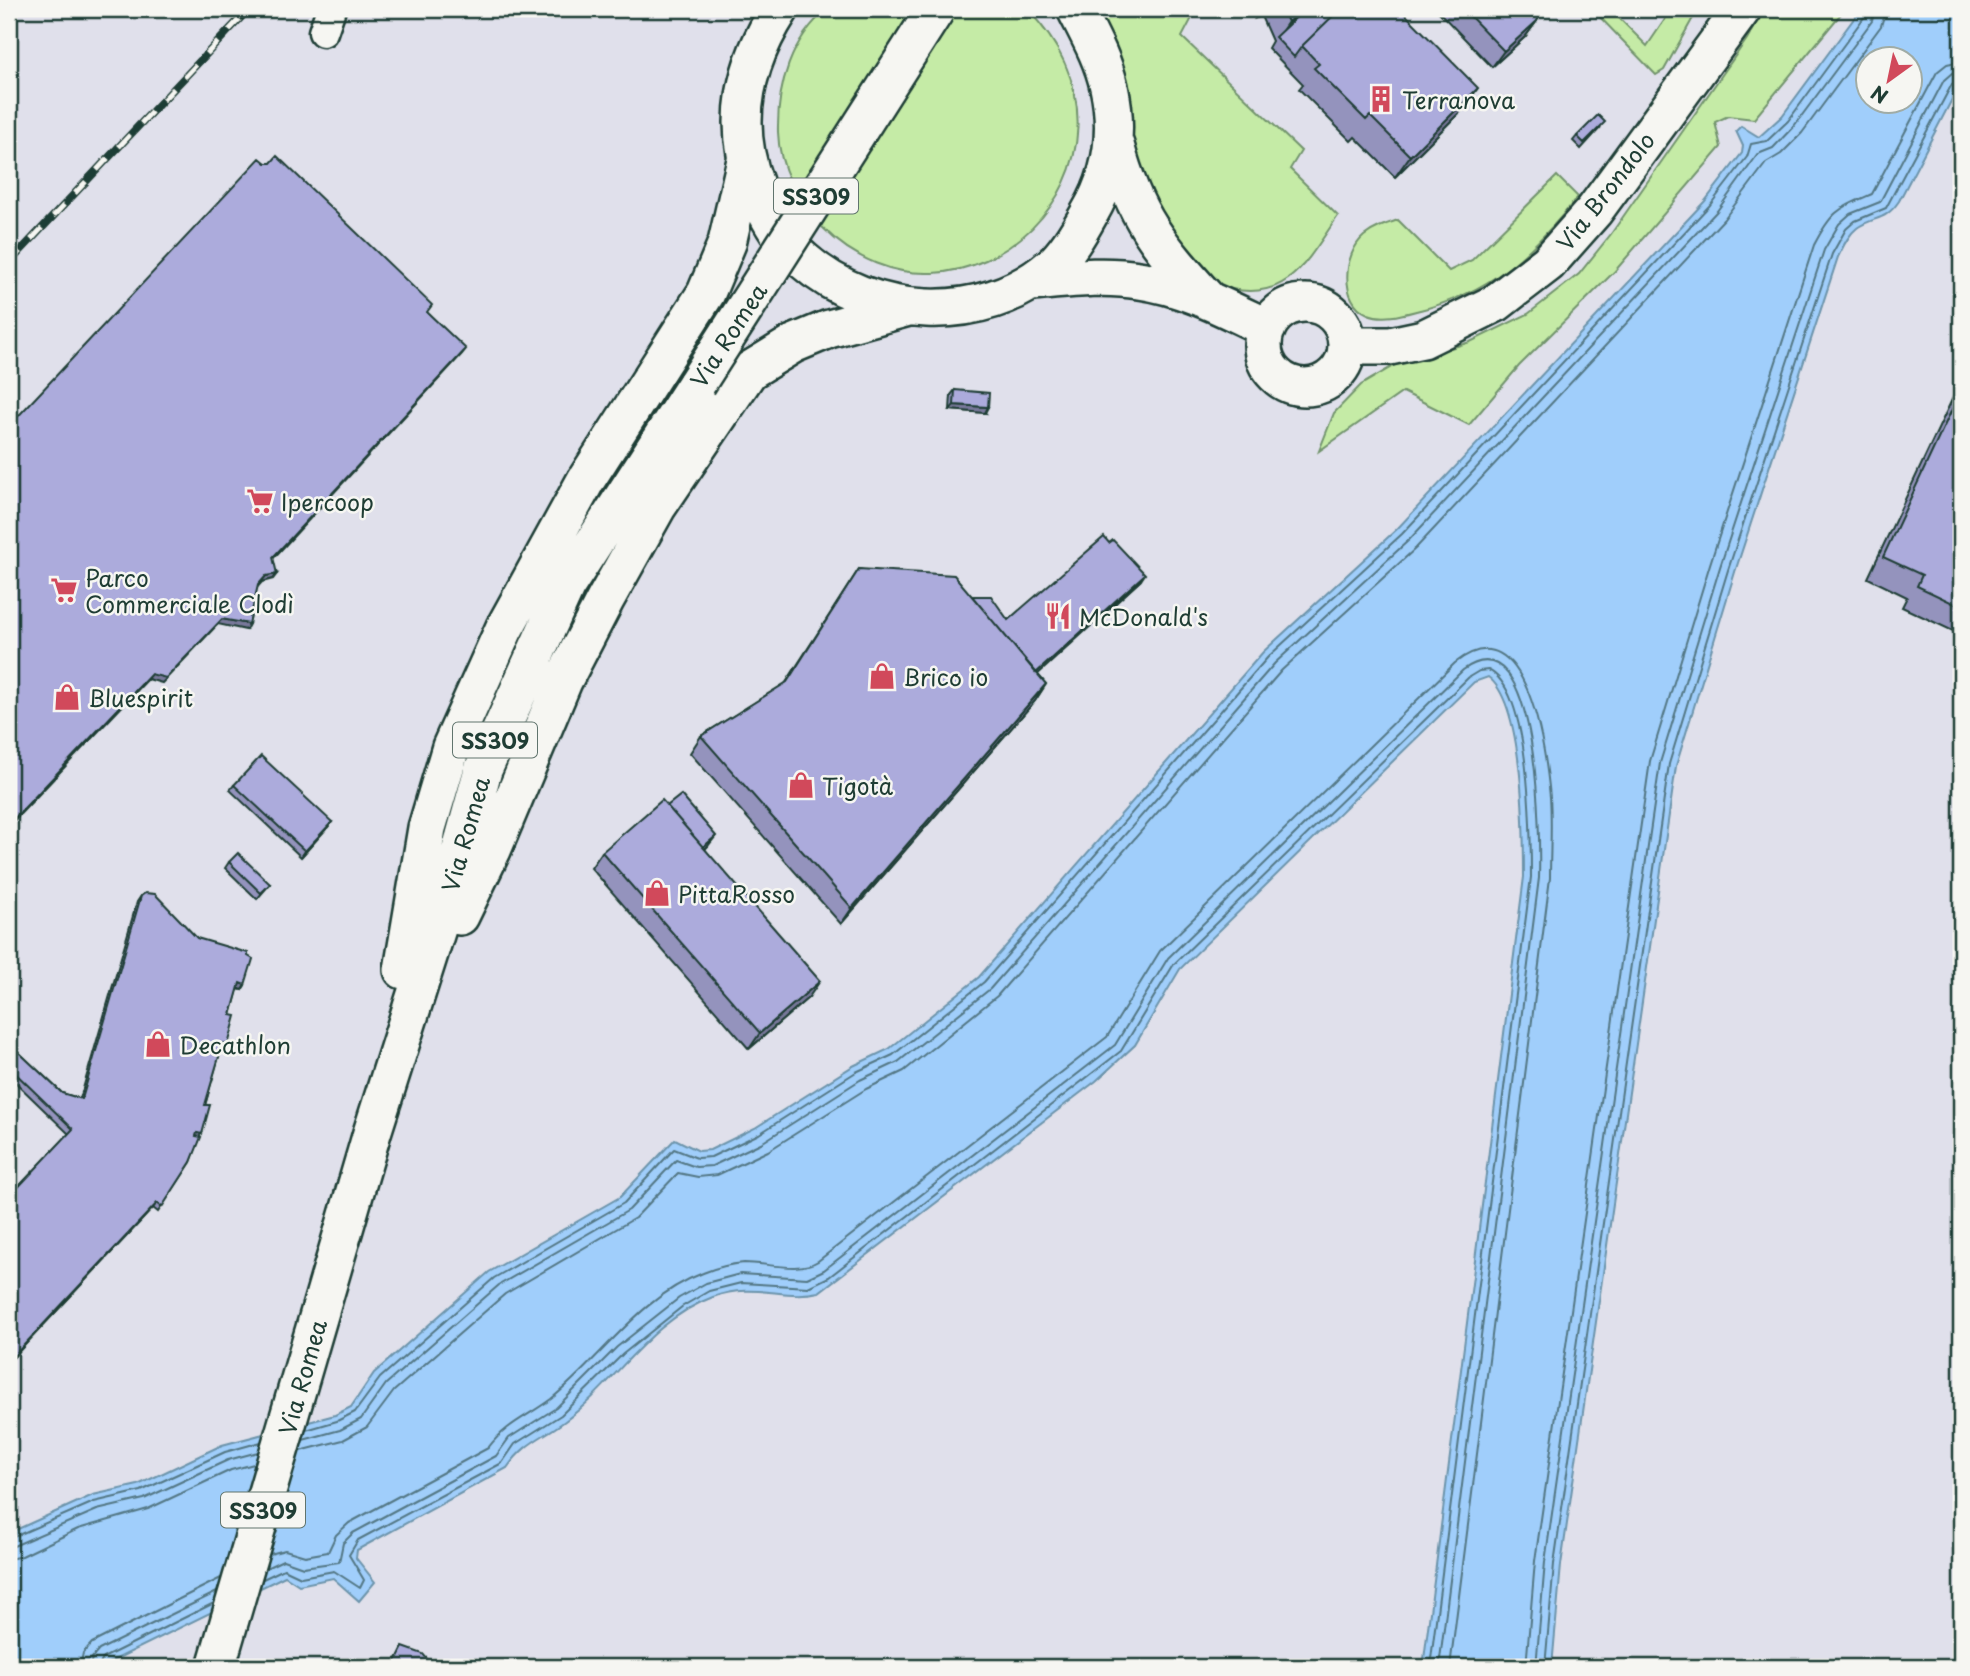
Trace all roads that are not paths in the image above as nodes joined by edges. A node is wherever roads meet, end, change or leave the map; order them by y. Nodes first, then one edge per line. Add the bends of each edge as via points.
1 (936, 9) edge
2 (1076, 9) edge
3 (1720, 9) edge
4 (1742, 9) edge
5 (770, 17) edge
6 (1087, 26) edge
7 (1693, 72) junction
8 (1114, 138) junction
9 (746, 160) junction
10 (1031, 282) junction
11 (1209, 301) junction
12 (905, 308) junction
13 (1266, 328) junction
14 (1347, 346) junction
15 (372, 1133) junction
16 (216, 1667) edge

1 - 15 main road, Via Romea / SS309, bridge via 566,586 483,770
2 - 6 main road
3 - 7 main road, Via Brondolo
4 - 7 main road, Via Brondolo
5 - 9 main road via 746,84 742,117
6 - 8 main road via 1109,87
7 - 14 main road, Via Brondolo via 1594,211 1548,263 1522,284 1423,339 1390,346
8 - 10 main road via 1105,187 1054,264
8 - 11 main road via 1139,214 1158,245
9 - 12 main road via 766,214 802,260 850,292
9 - 15 main road via 727,243 706,293 562,523 503,629 451,747 427,828
10 - 11 main road via 1094,277 1141,280
10 - 12 main road via 955,308
11 - 13 main road
12 - 15 main road via 829,329 749,371 657,507 563,681 462,912 418,1055
13 - 14 main road via 1281,310 1314,304 1341,324
13 - 14 main road via 1263,350 1272,371 1302,387 1334,376
15 - 16 main road, Via Romea / SS309

